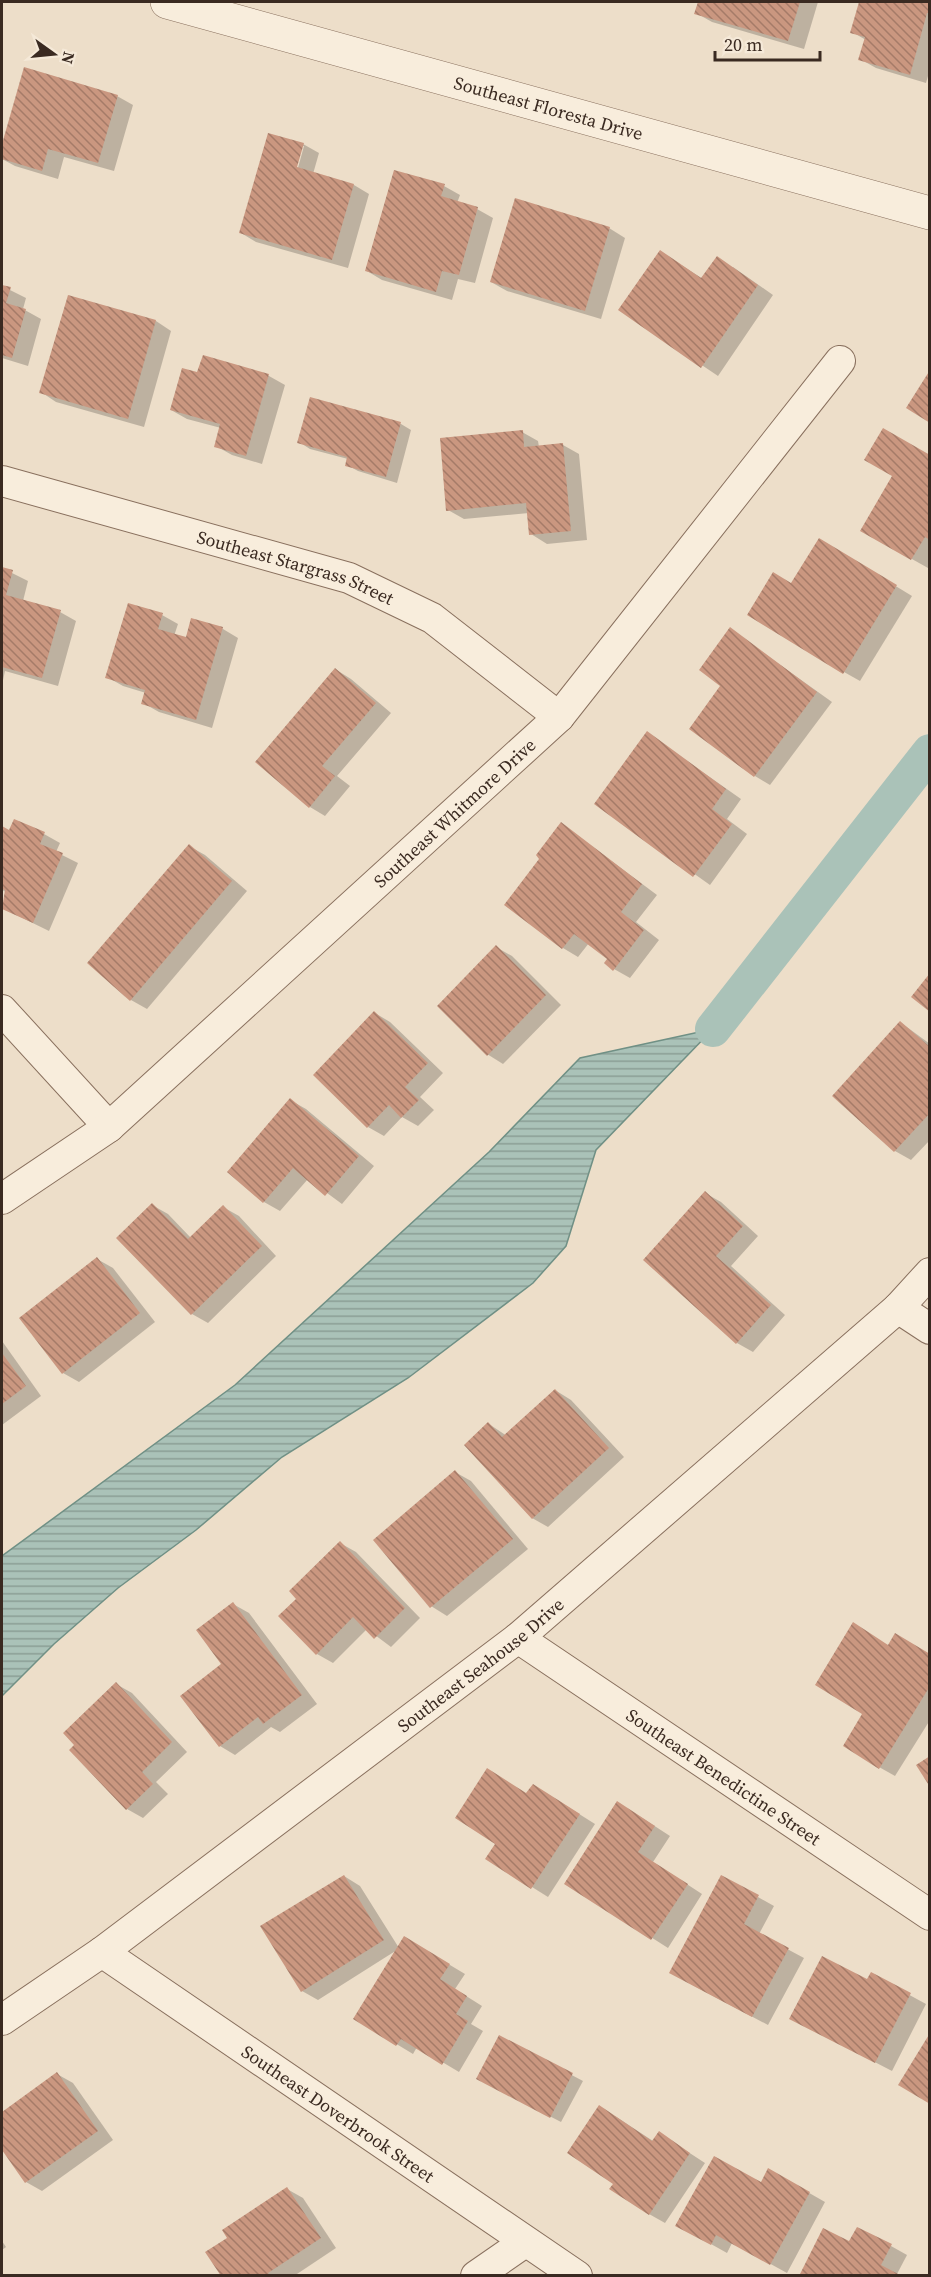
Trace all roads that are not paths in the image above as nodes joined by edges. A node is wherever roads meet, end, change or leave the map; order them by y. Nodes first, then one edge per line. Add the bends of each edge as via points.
1 (166, 2) edge
2 (930, 213) edge
3 (840, 361) dead end
4 (2, 481) edge
5 (559, 717) junction
6 (2, 1010) edge
7 (109, 1127) junction
8 (2, 1199) edge
9 (930, 1273) edge
10 (898, 1308) junction
11 (930, 1329) edge
12 (518, 1638) junction
13 (930, 1915) edge
14 (102, 1952) junction
15 (2, 2020) edge
16 (525, 2241) junction
17 (476, 2276) edge
18 (577, 2276) edge

1 - 2 street, Southeast Floresta Drive
3 - 5 street, Southeast Whitmore Drive
4 - 5 street, Southeast Stargrass Street via 349,578 432,618
5 - 7 street, Southeast Whitmore Drive
6 - 7 street
7 - 8 street, Southeast Whitmore Drive
9 - 10 street, Southeast Seahouse Drive
10 - 11 street
10 - 12 street, Southeast Seahouse Drive
12 - 13 street, Southeast Benedictine Street
12 - 14 street, Southeast Seahouse Drive
14 - 15 street, Southeast Seahouse Drive
14 - 16 street, Southeast Doverbrook Street
16 - 17 street
16 - 18 street, Southeast Doverbrook Street

